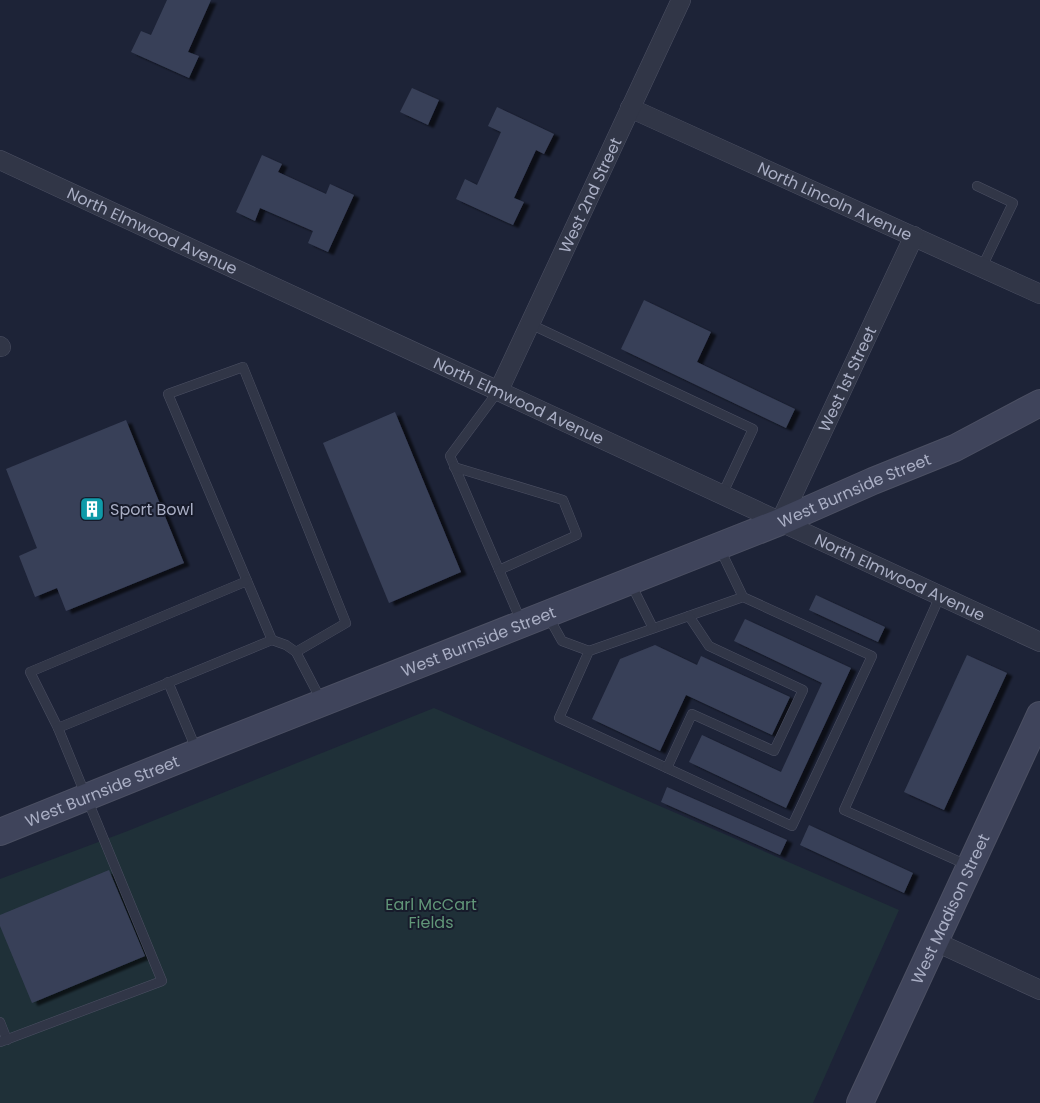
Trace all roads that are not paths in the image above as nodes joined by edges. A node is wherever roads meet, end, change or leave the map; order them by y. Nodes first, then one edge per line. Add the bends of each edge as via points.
1 (681, 0) edge
2 (630, 108) junction
3 (0, 160) edge
4 (977, 186) dead end
5 (914, 236) junction
6 (982, 267) junction
7 (1040, 294) edge
8 (530, 324) junction
9 (499, 390) junction
10 (1040, 403) edge
11 (1040, 424) edge
12 (955, 448) junction
13 (454, 467) junction
14 (722, 495) junction
15 (780, 522) junction
16 (719, 546) junction
17 (499, 570) junction
18 (247, 581) junction
19 (630, 581) junction
20 (940, 596) junction
21 (743, 597) junction
22 (547, 614) junction
23 (689, 616) junction
24 (522, 624) junction
25 (653, 628) junction
26 (272, 640) junction
27 (1040, 642) edge
28 (589, 651) junction
29 (296, 652) junction
30 (168, 682) junction
31 (322, 703) junction
32 (1040, 715) edge
33 (58, 728) junction
34 (198, 752) junction
35 (667, 768) junction
36 (87, 797) junction
37 (0, 832) edge
38 (969, 866) junction
39 (934, 941) junction
40 (1040, 990) edge
41 (0, 1022) edge
42 (4, 1041) edge
43 (860, 1103) edge

1 - 2 street, West 2nd Street
2 - 5 street, North Lincoln Avenue
2 - 8 street, West 2nd Street
3 - 9 street, North Elmwood Avenue
4 - 6 lane via 1012,203
5 - 6 street, North Lincoln Avenue
5 - 15 street, West 1st Street
6 - 7 street, North Lincoln Avenue
8 - 9 street, West 2nd Street
8 - 14 lane via 753,429
9 - 13 lane via 450,456
9 - 14 street, North Elmwood Avenue
10 - 12 main road, West Burnside Street
11 - 12 main road, West Burnside Street
12 - 15 main road, West Burnside Street
13 - 17 lane
13 - 17 lane via 563,500 577,535
14 - 15 street, North Elmwood Avenue
15 - 16 main road, West Burnside Street
15 - 20 street, North Elmwood Avenue
16 - 19 main road, West Burnside Street
16 - 21 lane
17 - 24 lane
18 - 26 lane
18 - 29 lane via 168,394 243,367 346,623
18 - 33 lane via 30,672
19 - 22 main road, West Burnside Street
19 - 25 lane
20 - 27 street, North Elmwood Avenue
20 - 38 lane via 844,810
21 - 23 lane
21 - 35 lane via 872,656 792,826
22 - 24 main road, West Burnside Street
22 - 28 lane via 562,641
23 - 25 lane
23 - 35 lane via 709,646 803,690 774,751 692,714
24 - 31 main road, West Burnside Street
25 - 28 lane
26 - 29 lane
26 - 30 lane
28 - 35 lane via 559,718
29 - 31 lane
30 - 33 lane
30 - 34 lane
31 - 34 main road, West Burnside Street
32 - 38 main road, West Madison Street
33 - 36 lane
34 - 36 main road, West Burnside Street
36 - 37 main road, West Burnside Street
36 - 42 lane via 162,981
38 - 39 main road, West Madison Street
39 - 40 street
39 - 43 main road, West Madison Street
41 - 42 lane

